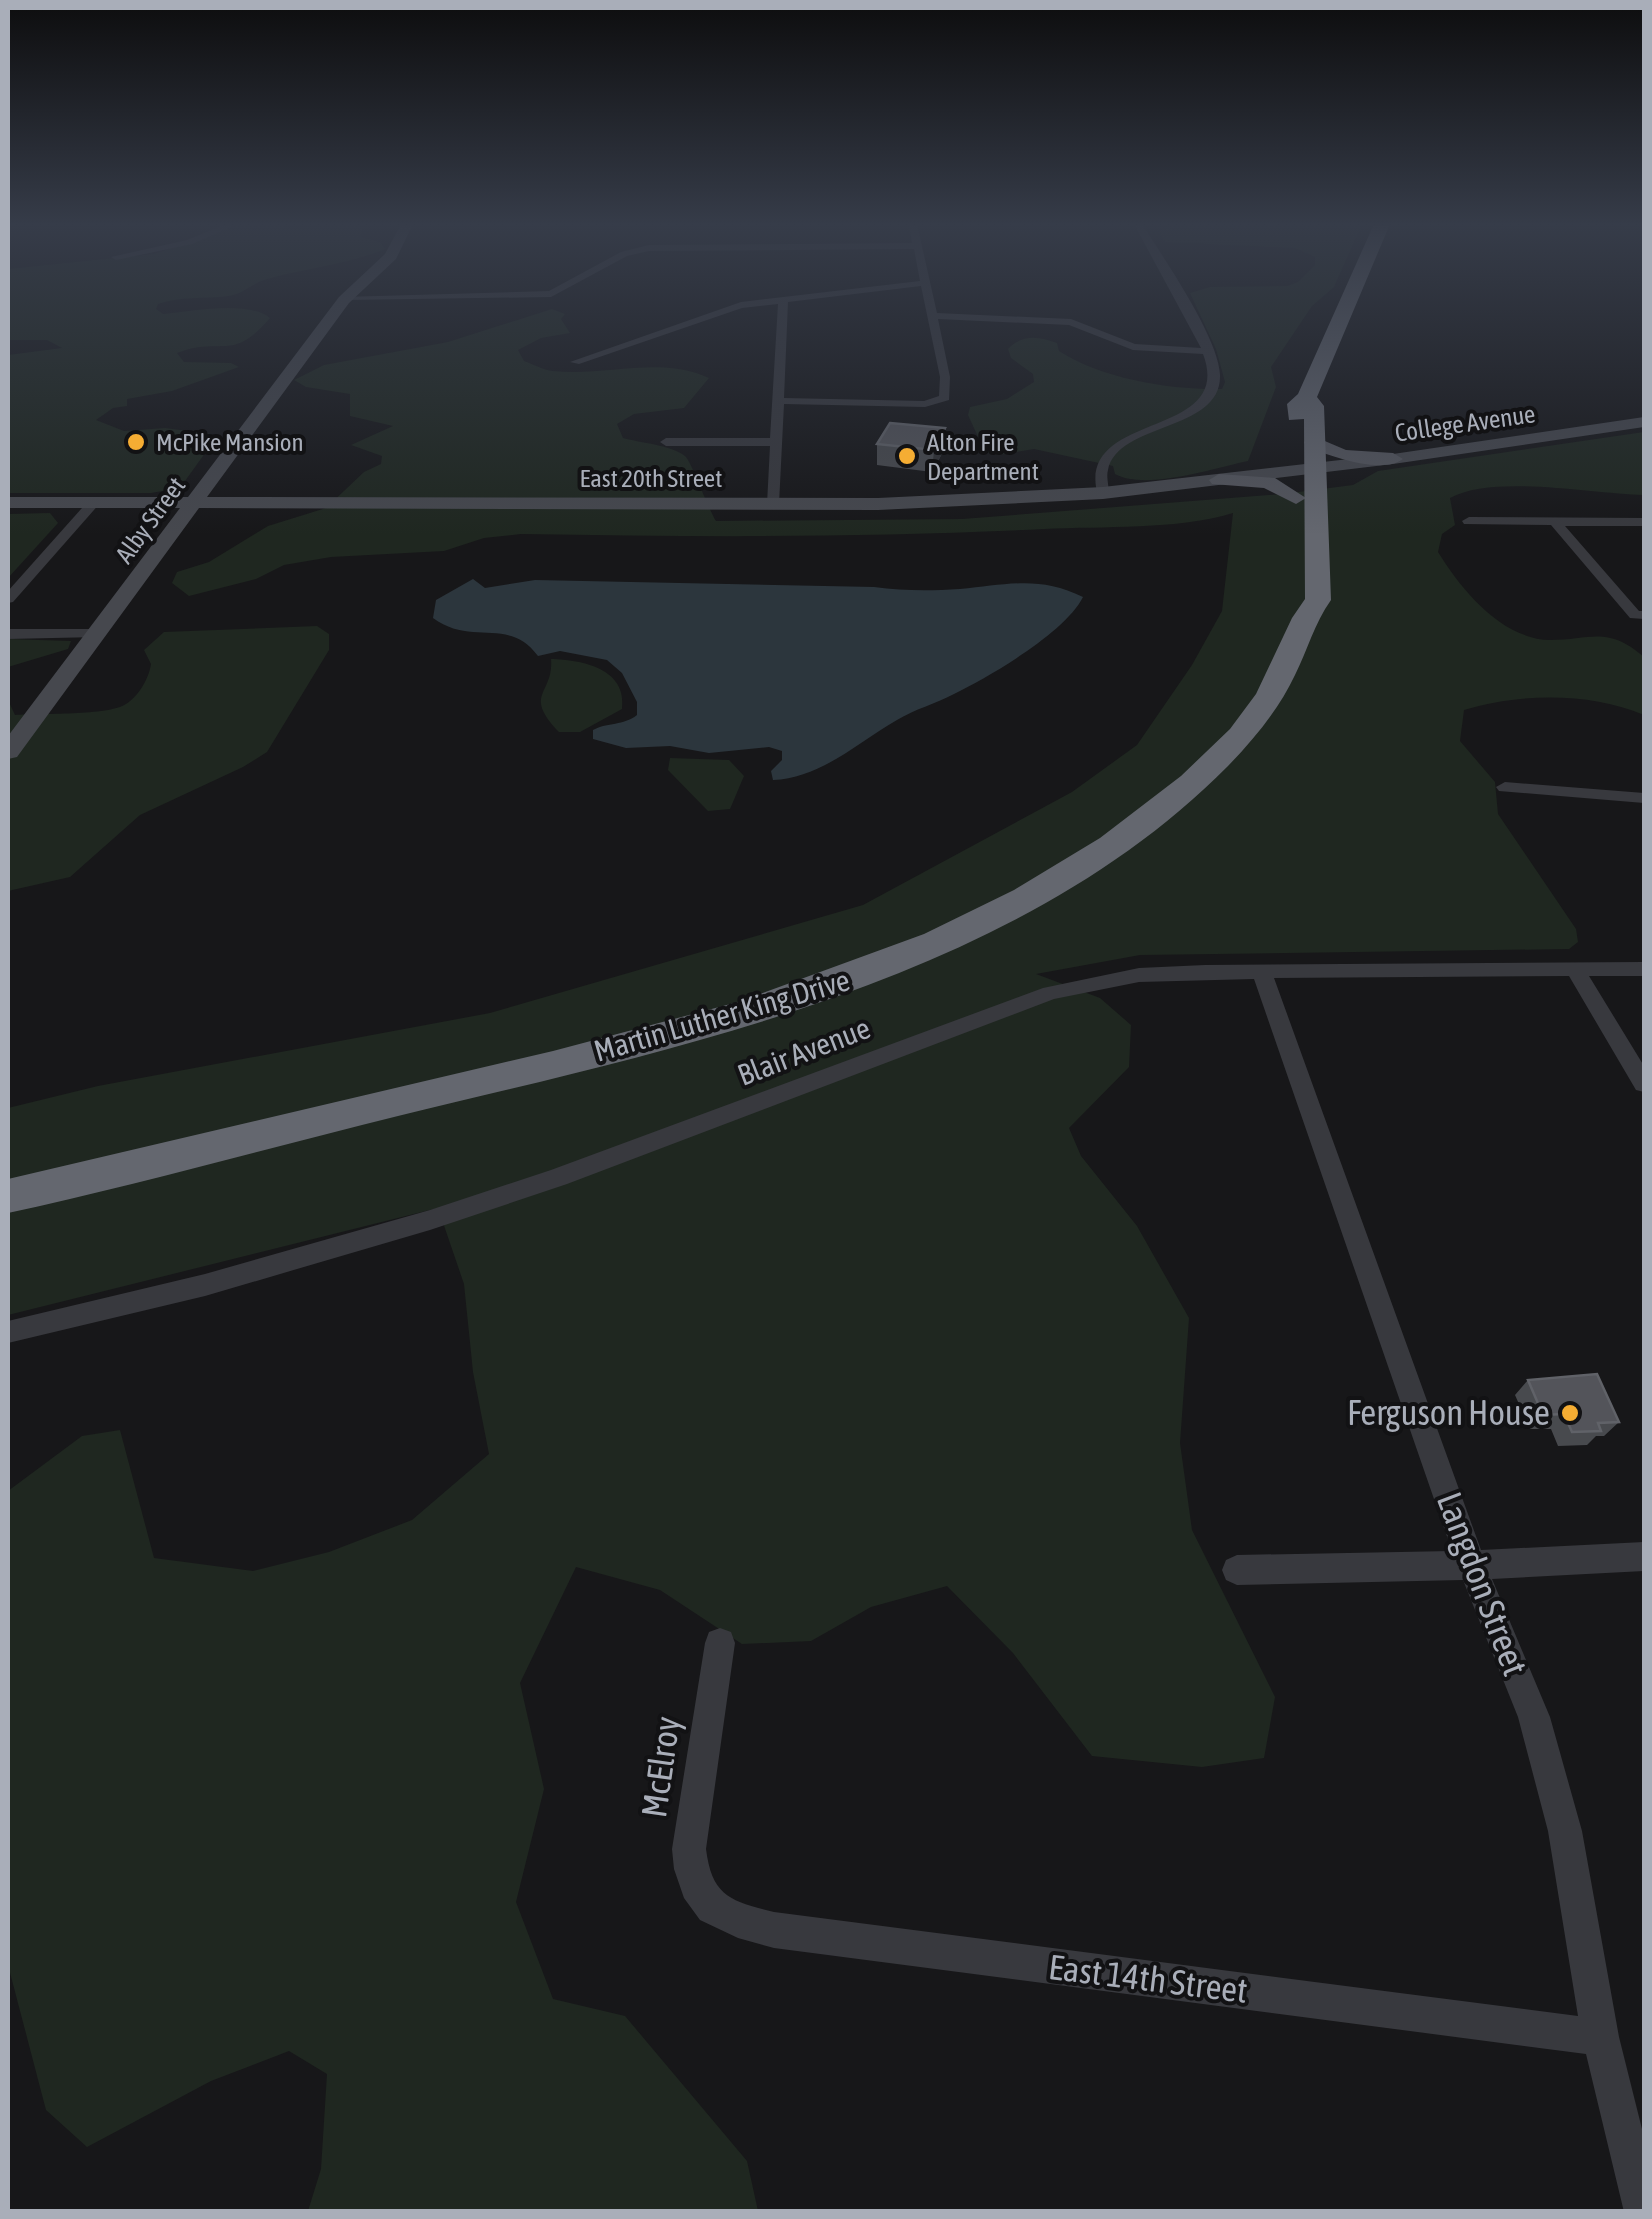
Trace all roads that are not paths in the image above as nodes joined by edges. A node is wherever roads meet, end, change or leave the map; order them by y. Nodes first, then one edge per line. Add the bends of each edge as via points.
1 (324, 328) edge
2 (673, 328) edge
3 (782, 328) edge
4 (934, 328) edge
5 (1084, 328) edge
6 (1193, 328) edge
7 (1337, 328) edge
8 (1206, 351) junction
9 (575, 362) dead end
10 (1307, 397) junction
11 (780, 401) junction
12 (1644, 422) edge
13 (666, 442) dead end
14 (775, 442) junction
15 (1313, 442) junction
16 (1392, 459) junction
17 (1303, 469) junction
18 (1220, 480) junction
19 (1103, 493) junction
20 (1296, 498) junction
21 (196, 500) junction
22 (8, 502) edge
23 (95, 502) junction
24 (773, 504) junction
25 (1470, 522) dead end
26 (1556, 522) junction
27 (1644, 522) edge
28 (8, 600) edge
29 (1305, 614) junction
30 (1640, 615) edge
31 (98, 633) junction
32 (8, 634) edge
33 (8, 752) edge
34 (1505, 787) dead end
35 (1644, 798) edge
36 (1644, 969) edge
37 (1575, 970) junction
38 (1262, 972) junction
39 (1644, 1084) edge
40 (8, 1196) edge
41 (8, 1332) edge
42 (1644, 1556) edge
43 (1472, 1564) junction
44 (1237, 1570) dead end
45 (720, 1643) dead end
46 (704, 1900) joint
47 (1600, 2037) junction
48 (1644, 2212) edge

1 - 21 street, Alby Street
2 - 9 street
3 - 11 street
4 - 11 street via 947,394 941,401
5 - 8 street via 1132,347
6 - 8 street
7 - 10 highway
8 - 19 street via 1215,375 1211,394 1115,448 1099,474
10 - 15 highway via 1314,406
10 - 17 highway via 1297,404
11 - 14 street
12 - 16 street, College Avenue
13 - 14 street
14 - 24 street
15 - 16 main road via 1342,455
15 - 17 highway
16 - 17 street, College Avenue
17 - 18 street, East 20th Street
17 - 20 highway
17 - 29 highway, Martin Luther King Drive via 1318,600
18 - 19 street, East 20th Street
18 - 20 main road via 1268,482
19 - 24 street, East 20th Street via 928,504
20 - 29 highway
21 - 23 street, East 20th Street
21 - 24 street, East 20th Street
21 - 31 street, Alby Street
22 - 23 street, East 20th Street
23 - 28 street
25 - 26 street
26 - 27 street
26 - 30 street
29 - 40 highway, Martin Luther King Drive via 1271,694 1195,780 1073,871 945,941 808,993 658,1037
31 - 32 street
31 - 33 street, Alby Street
34 - 35 street
36 - 37 street, Blair Avenue
37 - 38 street, Blair Avenue
37 - 39 street
38 - 41 street, Blair Avenue via 1139,975 1050,993 430,1220 205,1285
38 - 43 street, Langdon Street
42 - 43 street
43 - 44 street
43 - 47 street, Langdon Street via 1534,1717 1564,1831
45 - 46 street, McElroy via 689,1849 691,1879
46 - 47 street, East 14th Street via 724,1916 774,1930
47 - 48 street, Langdon Street

